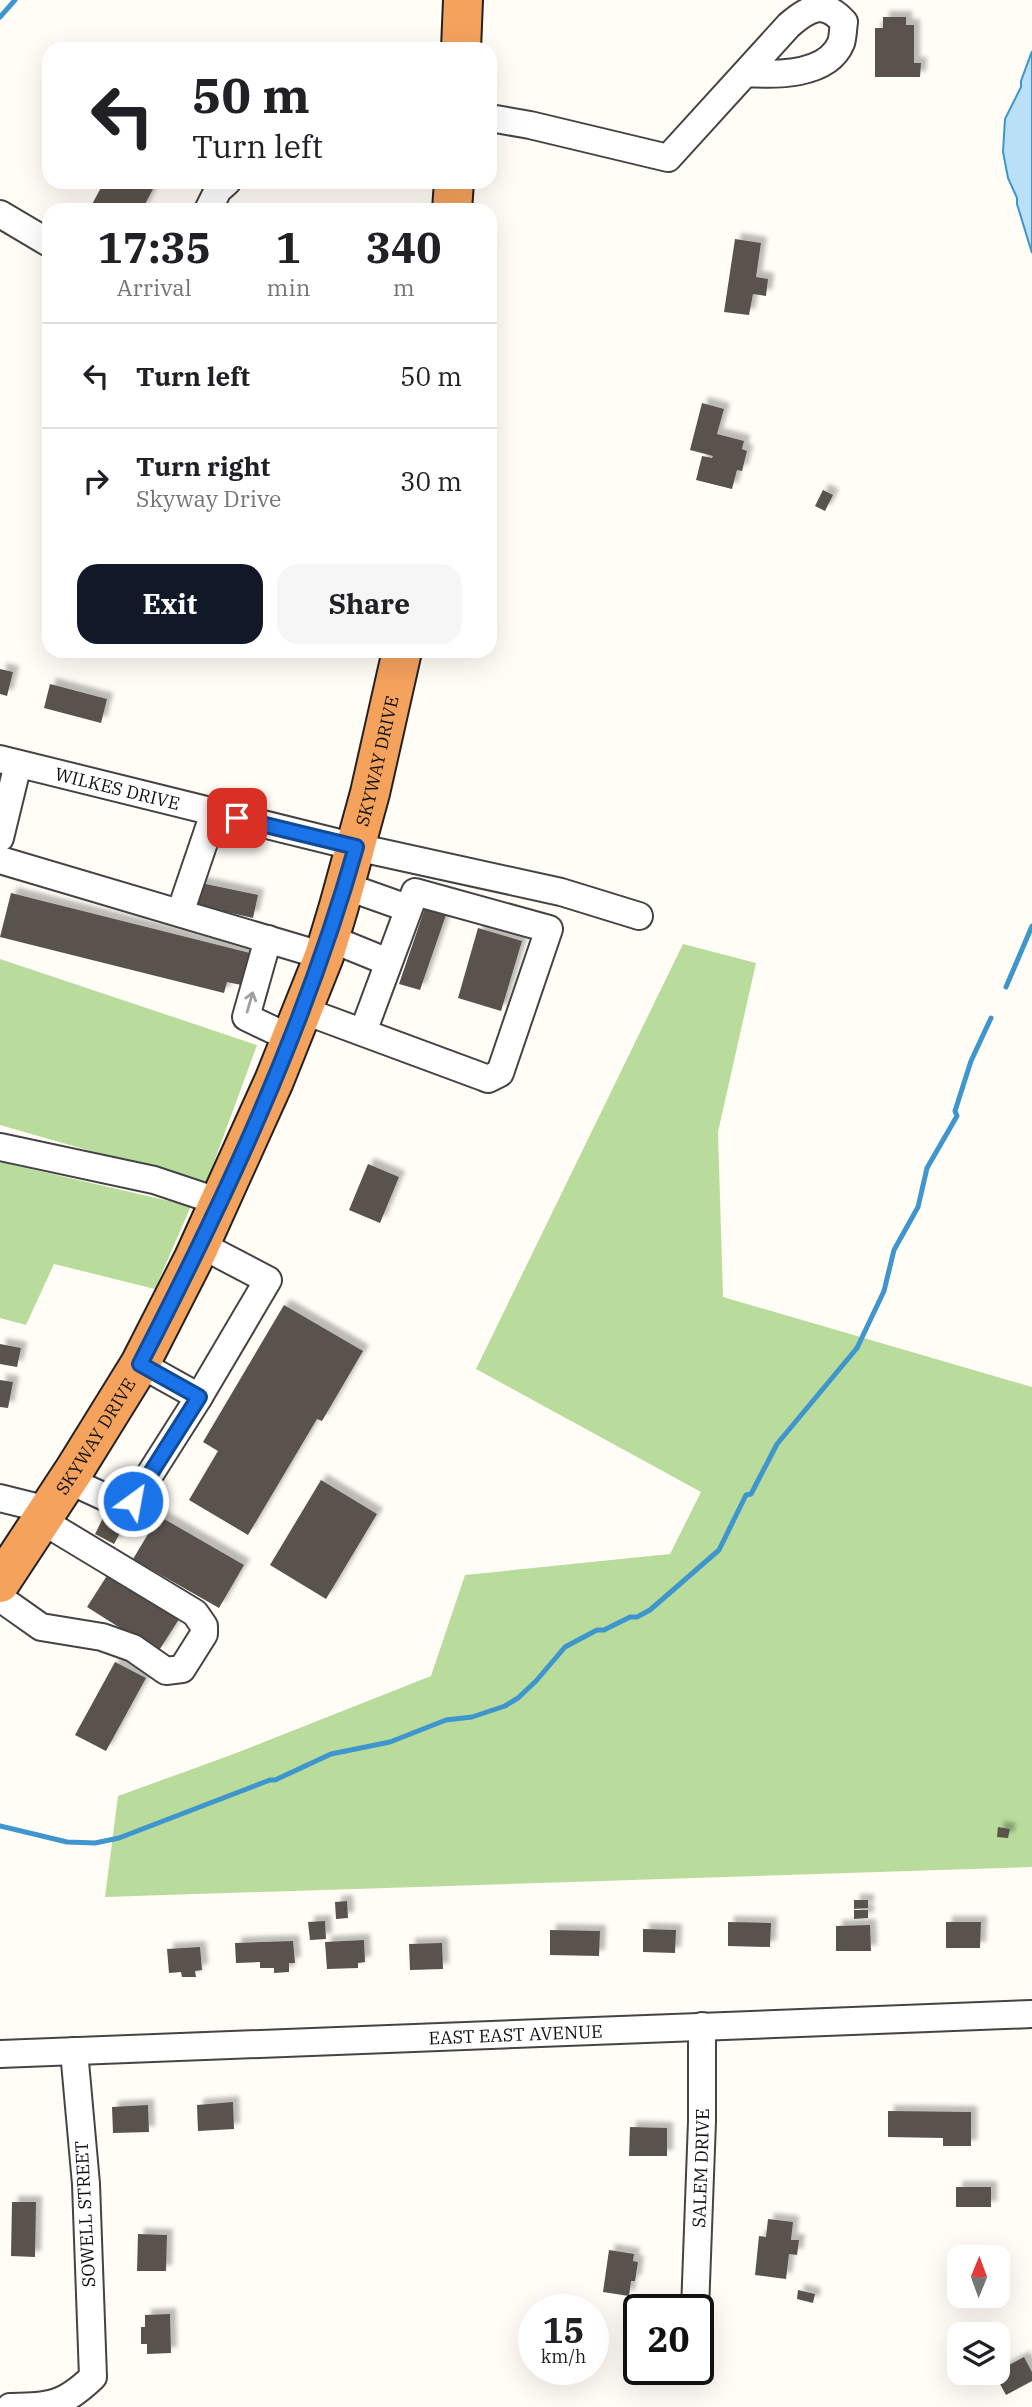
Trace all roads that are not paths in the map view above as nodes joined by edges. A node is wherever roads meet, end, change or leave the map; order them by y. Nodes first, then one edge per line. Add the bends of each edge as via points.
1 (463, 0) edge
2 (461, 42) edge
3 (746, 73) dead end
4 (497, 119) edge
5 (0, 214) edge
6 (42, 239) edge
7 (400, 658) edge
8 (9, 761) edge
9 (214, 813) junction
10 (0, 838) edge
11 (356, 847) junction
12 (0, 860) edge
13 (490, 877) junction
14 (345, 886) junction
15 (561, 892) junction
16 (407, 908) junction
17 (481, 909) junction
18 (180, 913) junction
19 (639, 916) dead end
20 (550, 929) junction
21 (268, 939) junction
22 (326, 947) junction
23 (388, 962) junction
24 (296, 1024) junction
25 (363, 1032) junction
26 (0, 1147) edge
27 (220, 1202) junction
28 (201, 1245) junction
29 (140, 1364) junction
30 (199, 1397) junction
31 (0, 1498) edge
32 (52, 1503) junction
33 (0, 1583) edge
34 (0, 1598) edge
35 (1032, 2014) edge
36 (702, 2026) junction
37 (74, 2051) junction
38 (0, 2054) edge
39 (696, 2294) edge
40 (10, 2407) edge

1 - 2 highway
3 - 4 street via 668,158
5 - 6 street
7 - 11 highway, SKYWAY DRIVE
8 - 9 street, WILKES DRIVE
8 - 10 street
9 - 11 street, WILKES DRIVE
9 - 18 street
11 - 13 street, WILKES DRIVE
11 - 14 highway, SKYWAY DRIVE
12 - 18 street
13 - 15 street, WILKES DRIVE
13 - 17 street
14 - 16 street
14 - 22 highway, SKYWAY DRIVE
15 - 19 street, WILKES DRIVE
15 - 20 street
16 - 17 street via 412,894 419,891
16 - 23 street
17 - 20 street
18 - 21 street
20 - 25 street via 500,1073 483,1077
21 - 22 street
24 -> 21 street via 246,1017
22 - 23 street
22 - 24 highway, SKYWAY DRIVE
23 - 25 street
24 - 25 street
24 - 27 highway, SKYWAY DRIVE
26 - 27 street via 155,1180
27 - 28 highway, SKYWAY DRIVE
28 - 29 highway, SKYWAY DRIVE
28 - 30 street via 268,1280
29 - 30 street
29 - 32 highway, SKYWAY DRIVE
30 - 32 street via 133,1501
31 - 32 street
32 - 33 highway, SKYWAY DRIVE
32 - 34 street via 195,1613 204,1634 182,1669 166,1671 133,1648 102,1637 41,1627
35 - 36 street, EAST EAST AVENUE
36 - 37 street, EAST EAST AVENUE
36 - 39 street, SALEM DRIVE
37 - 38 street, EAST EAST AVENUE
37 - 40 street, SOWELL STREET via 86,2184 93,2376 74,2395 47,2406

